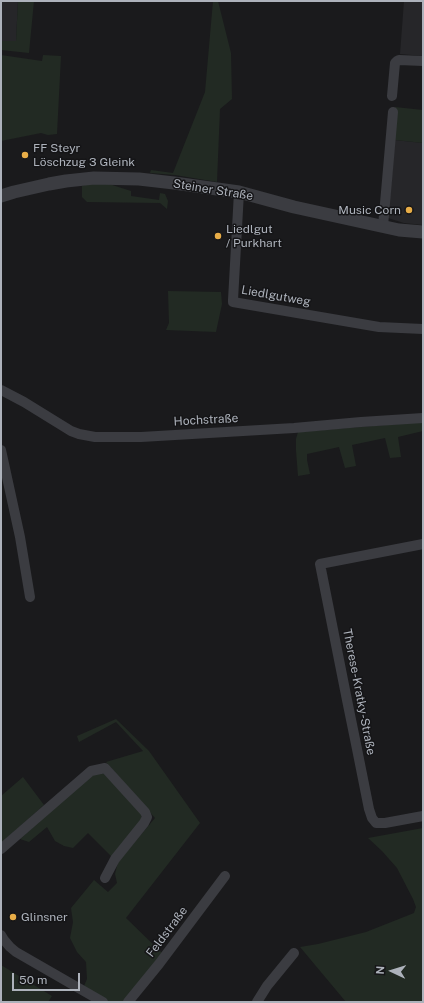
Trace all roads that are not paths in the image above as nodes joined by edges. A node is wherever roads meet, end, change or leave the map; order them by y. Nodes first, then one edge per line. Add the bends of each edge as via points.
1 (423, 61) edge
2 (392, 96) dead end
3 (393, 112) dead end
4 (239, 192) junction
5 (1, 196) edge
6 (383, 226) junction
7 (423, 232) edge
8 (423, 328) edge
9 (1, 390) edge
10 (423, 418) edge
11 (1, 450) edge
12 (423, 544) edge
13 (30, 597) dead end
14 (423, 816) edge
15 (1, 849) edge
16 (226, 876) dead end
17 (105, 878) dead end
18 (1, 935) edge
19 (294, 953) dead end
20 (103, 1002) edge
21 (128, 1002) edge
22 (257, 1002) edge

1 - 2 street via 397,60
3 - 6 street
4 - 5 street, Steiner Straße via 138,179 94,178 49,184
4 - 6 street, Steiner Straße
4 - 8 street, Liedlgutweg via 233,302 379,327
6 - 7 street, Steiner Straße
9 - 10 street, Hochstraße via 71,431 95,437 141,437
11 - 13 street
12 - 14 street, Therese-Kratky-Straße via 320,564 372,818 376,823 385,823
15 - 17 street via 91,771 105,768 148,817 115,859
16 - 21 street, Feldstraße
18 - 20 street via 16,952
19 - 22 street

